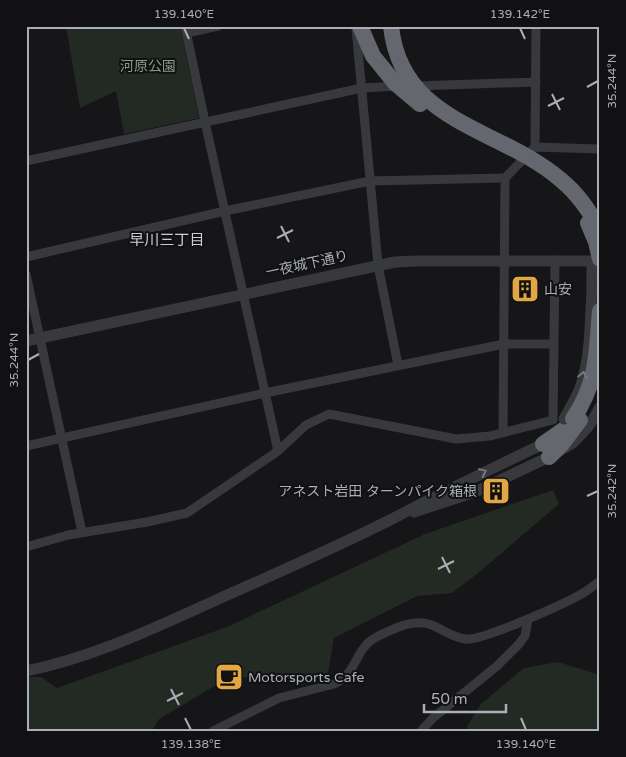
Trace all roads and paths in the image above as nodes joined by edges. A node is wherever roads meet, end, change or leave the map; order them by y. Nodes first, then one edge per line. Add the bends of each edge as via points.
1 (218, 26) edge
2 (358, 26) edge
3 (391, 26) edge
4 (536, 26) edge
5 (186, 30) edge
6 (536, 82) junction
7 (362, 88) junction
8 (204, 122) junction
9 (535, 147) junction
10 (600, 149) edge
11 (26, 161) edge
12 (505, 178) junction
13 (370, 181) junction
14 (225, 212) junction
15 (600, 231) edge
16 (26, 257) edge
17 (555, 260) junction
18 (597, 260) edge
19 (505, 261) junction
20 (378, 265) junction
21 (26, 274) edge
22 (244, 293) junction
23 (600, 311) edge
24 (40, 338) junction
25 (26, 341) edge
26 (504, 344) junction
27 (553, 344) junction
28 (398, 365) junction
29 (600, 377) edge
30 (265, 393) junction
31 (580, 416) edge
32 (502, 433) junction
33 (62, 439) junction
34 (26, 446) edge
35 (278, 451) junction
36 (546, 451) joint
37 (82, 532) junction
38 (26, 548) edge
39 (600, 581) edge
40 (528, 619) junction
41 (27, 671) edge
42 (213, 731) edge
43 (421, 731) edge

1 - 5 street
2 - 7 street
2 - 18 highway, bridge via 379,65 410,96 463,132 536,170 566,193 586,219 596,242
3 - 15 highway, bridge via 398,59 422,95 447,114 556,176 584,203
4 - 6 street
5 - 8 street
6 - 7 street
6 - 9 street
7 - 8 street
7 - 13 street
8 - 11 street
8 - 14 street
9 - 10 street
9 - 12 street
12 - 13 street
12 - 19 street
13 - 14 street
13 - 20 street
14 - 16 street
14 - 22 street
17 - 18 street, 一夜城下通り
17 - 19 street, 一夜城下通り
17 - 27 street
31 -> 18 street, bridge via 578,394 588,350
19 - 20 street, 一夜城下通り via 417,260
19 - 26 street
20 - 22 street, 一夜城下通り
20 - 28 street
21 - 24 street
22 - 24 street, 一夜城下通り
22 - 30 street
23 - 31 highway, bridge via 594,372
24 - 25 street, 一夜城下通り
24 - 33 street
26 - 27 street
26 - 28 street
26 - 32 street
27 - 31 street
28 - 30 street
29 - 31 highway via 593,397
30 - 33 street
30 - 35 street
31 - 32 street
31 - 36 highway via 557,435
32 - 35 street via 456,439 329,414 306,425
33 - 34 street
33 - 37 street
35 - 37 street via 187,513
36 - 41 street via 476,492 393,518 126,639 70,660
37 - 38 street
39 - 40 street via 577,597
40 - 42 street via 471,639 423,622 404,626 367,644 342,680 279,698
40 - 43 street via 525,636 518,645

